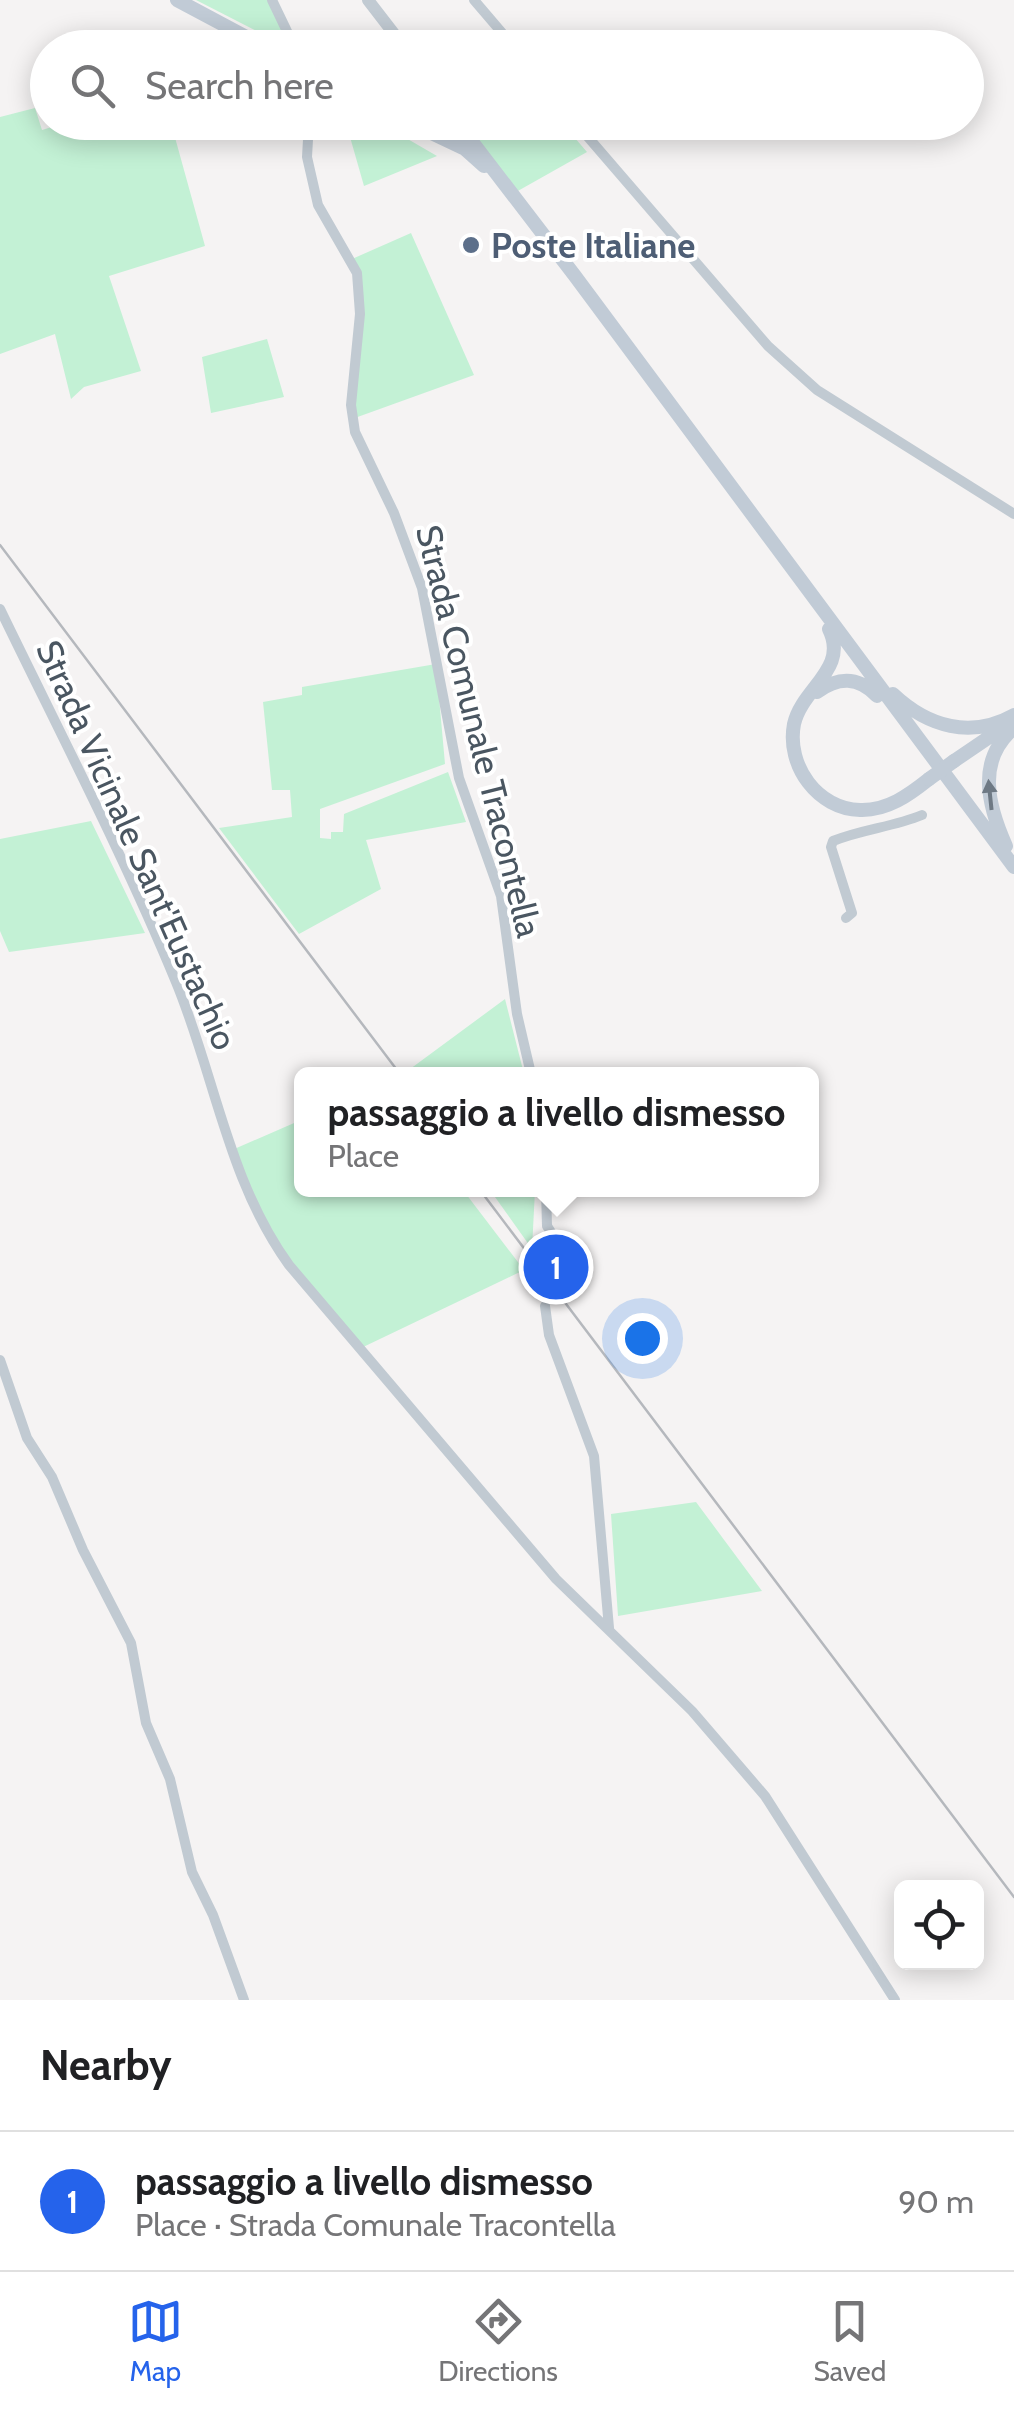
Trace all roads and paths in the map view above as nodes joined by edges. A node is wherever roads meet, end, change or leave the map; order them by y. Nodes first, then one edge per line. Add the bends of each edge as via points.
1 (177, 0) edge
2 (272, 0) edge
3 (368, 0) edge
4 (474, 0) edge
5 (233, 30) edge
6 (287, 30) edge
7 (391, 30) edge
8 (500, 30) edge
9 (307, 140) edge
10 (452, 140) edge
11 (471, 140) edge
12 (591, 140) edge
13 (528, 214) junction
14 (1014, 514) edge
15 (806, 588) junction
16 (0, 609) edge
17 (860, 661) junction
18 (808, 698) junction
19 (1014, 718) edge
20 (1014, 728) edge
21 (924, 747) junction
22 (922, 814) dead end
23 (1014, 866) edge
24 (846, 918) dead end
25 (529, 1067) edge
26 (546, 1197) edge
27 (554, 1237) dead end
28 (545, 1306) dead end
29 (0, 1360) edge
30 (609, 1628) junction
31 (244, 2000) edge
32 (895, 2000) edge

1 - 5 main road
2 - 6 street
3 - 7 street
4 - 8 street
9 - 25 street, Strada Comunale Tracontella via 318,206 357,273 354,432 422,588 460,778 501,896
10 - 13 main road
11 - 13 main road
12 - 14 street via 768,346 817,390
13 - 15 main road
15 - 17 main road
15 - 18 main road via 832,633 835,652
16 - 30 street, Strada Vicinale Sant'Eustachio via 176,980 265,1232 525,1544
17 - 19 main road via 929,720 970,729
17 - 21 main road
18 - 19 main road, bridge via 795,721 795,751 809,784 826,801 849,809 879,809 900,800
18 - 21 main road via 839,680 860,683
23 -> 20 main road via 988,794 990,762
21 - 23 main road
22 - 24 street via 833,841 852,913
26 - 27 street
28 - 30 street via 549,1335 594,1456
29 - 31 street via 27,1438 131,1643 146,1723 170,1779 192,1872
30 - 32 street, Strada Vicinale Sant'Eustachio via 766,1796

